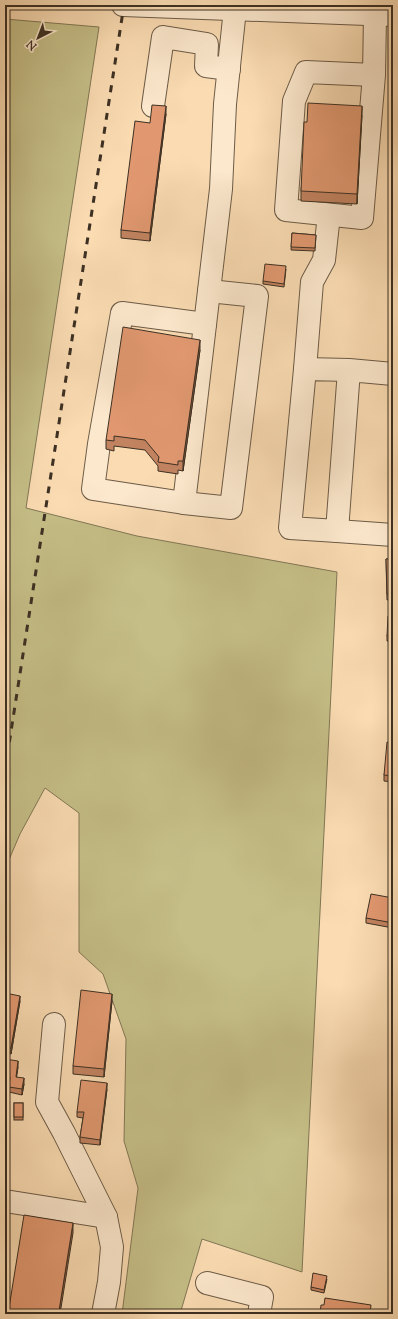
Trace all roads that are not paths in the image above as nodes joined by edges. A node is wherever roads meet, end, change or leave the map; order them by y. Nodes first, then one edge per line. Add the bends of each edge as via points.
1 (123, 5) edge
2 (235, 9) junction
3 (384, 15) edge
4 (229, 69) junction
5 (374, 74) junction
6 (153, 106) edge
7 (329, 215) junction
8 (209, 292) junction
9 (205, 324) junction
10 (304, 369) junction
11 (349, 370) junction
12 (393, 374) edge
13 (184, 503) junction
14 (337, 531) junction
15 (393, 535) edge
16 (54, 1024) dead end
17 (5, 1201) edge
18 (106, 1217) junction
19 (207, 1283) dead end
20 (103, 1314) edge
21 (259, 1314) edge

1 - 2 street
2 - 3 street
2 - 4 street
3 - 5 street
4 - 6 street via 206,66 207,44 163,37
4 - 8 street
5 - 7 street via 362,218
5 - 7 street via 306,72 294,101 286,210
7 - 10 street via 324,260 312,282
8 - 9 street
8 - 13 street via 257,296 231,508
9 - 13 street
9 - 13 street via 122,313 93,489
10 - 11 street
10 - 14 street via 290,528
11 - 12 street
11 - 14 street
14 - 15 street
16 - 18 street via 46,1102
17 - 18 street
18 - 20 street via 112,1247
19 - 21 street via 262,1297

